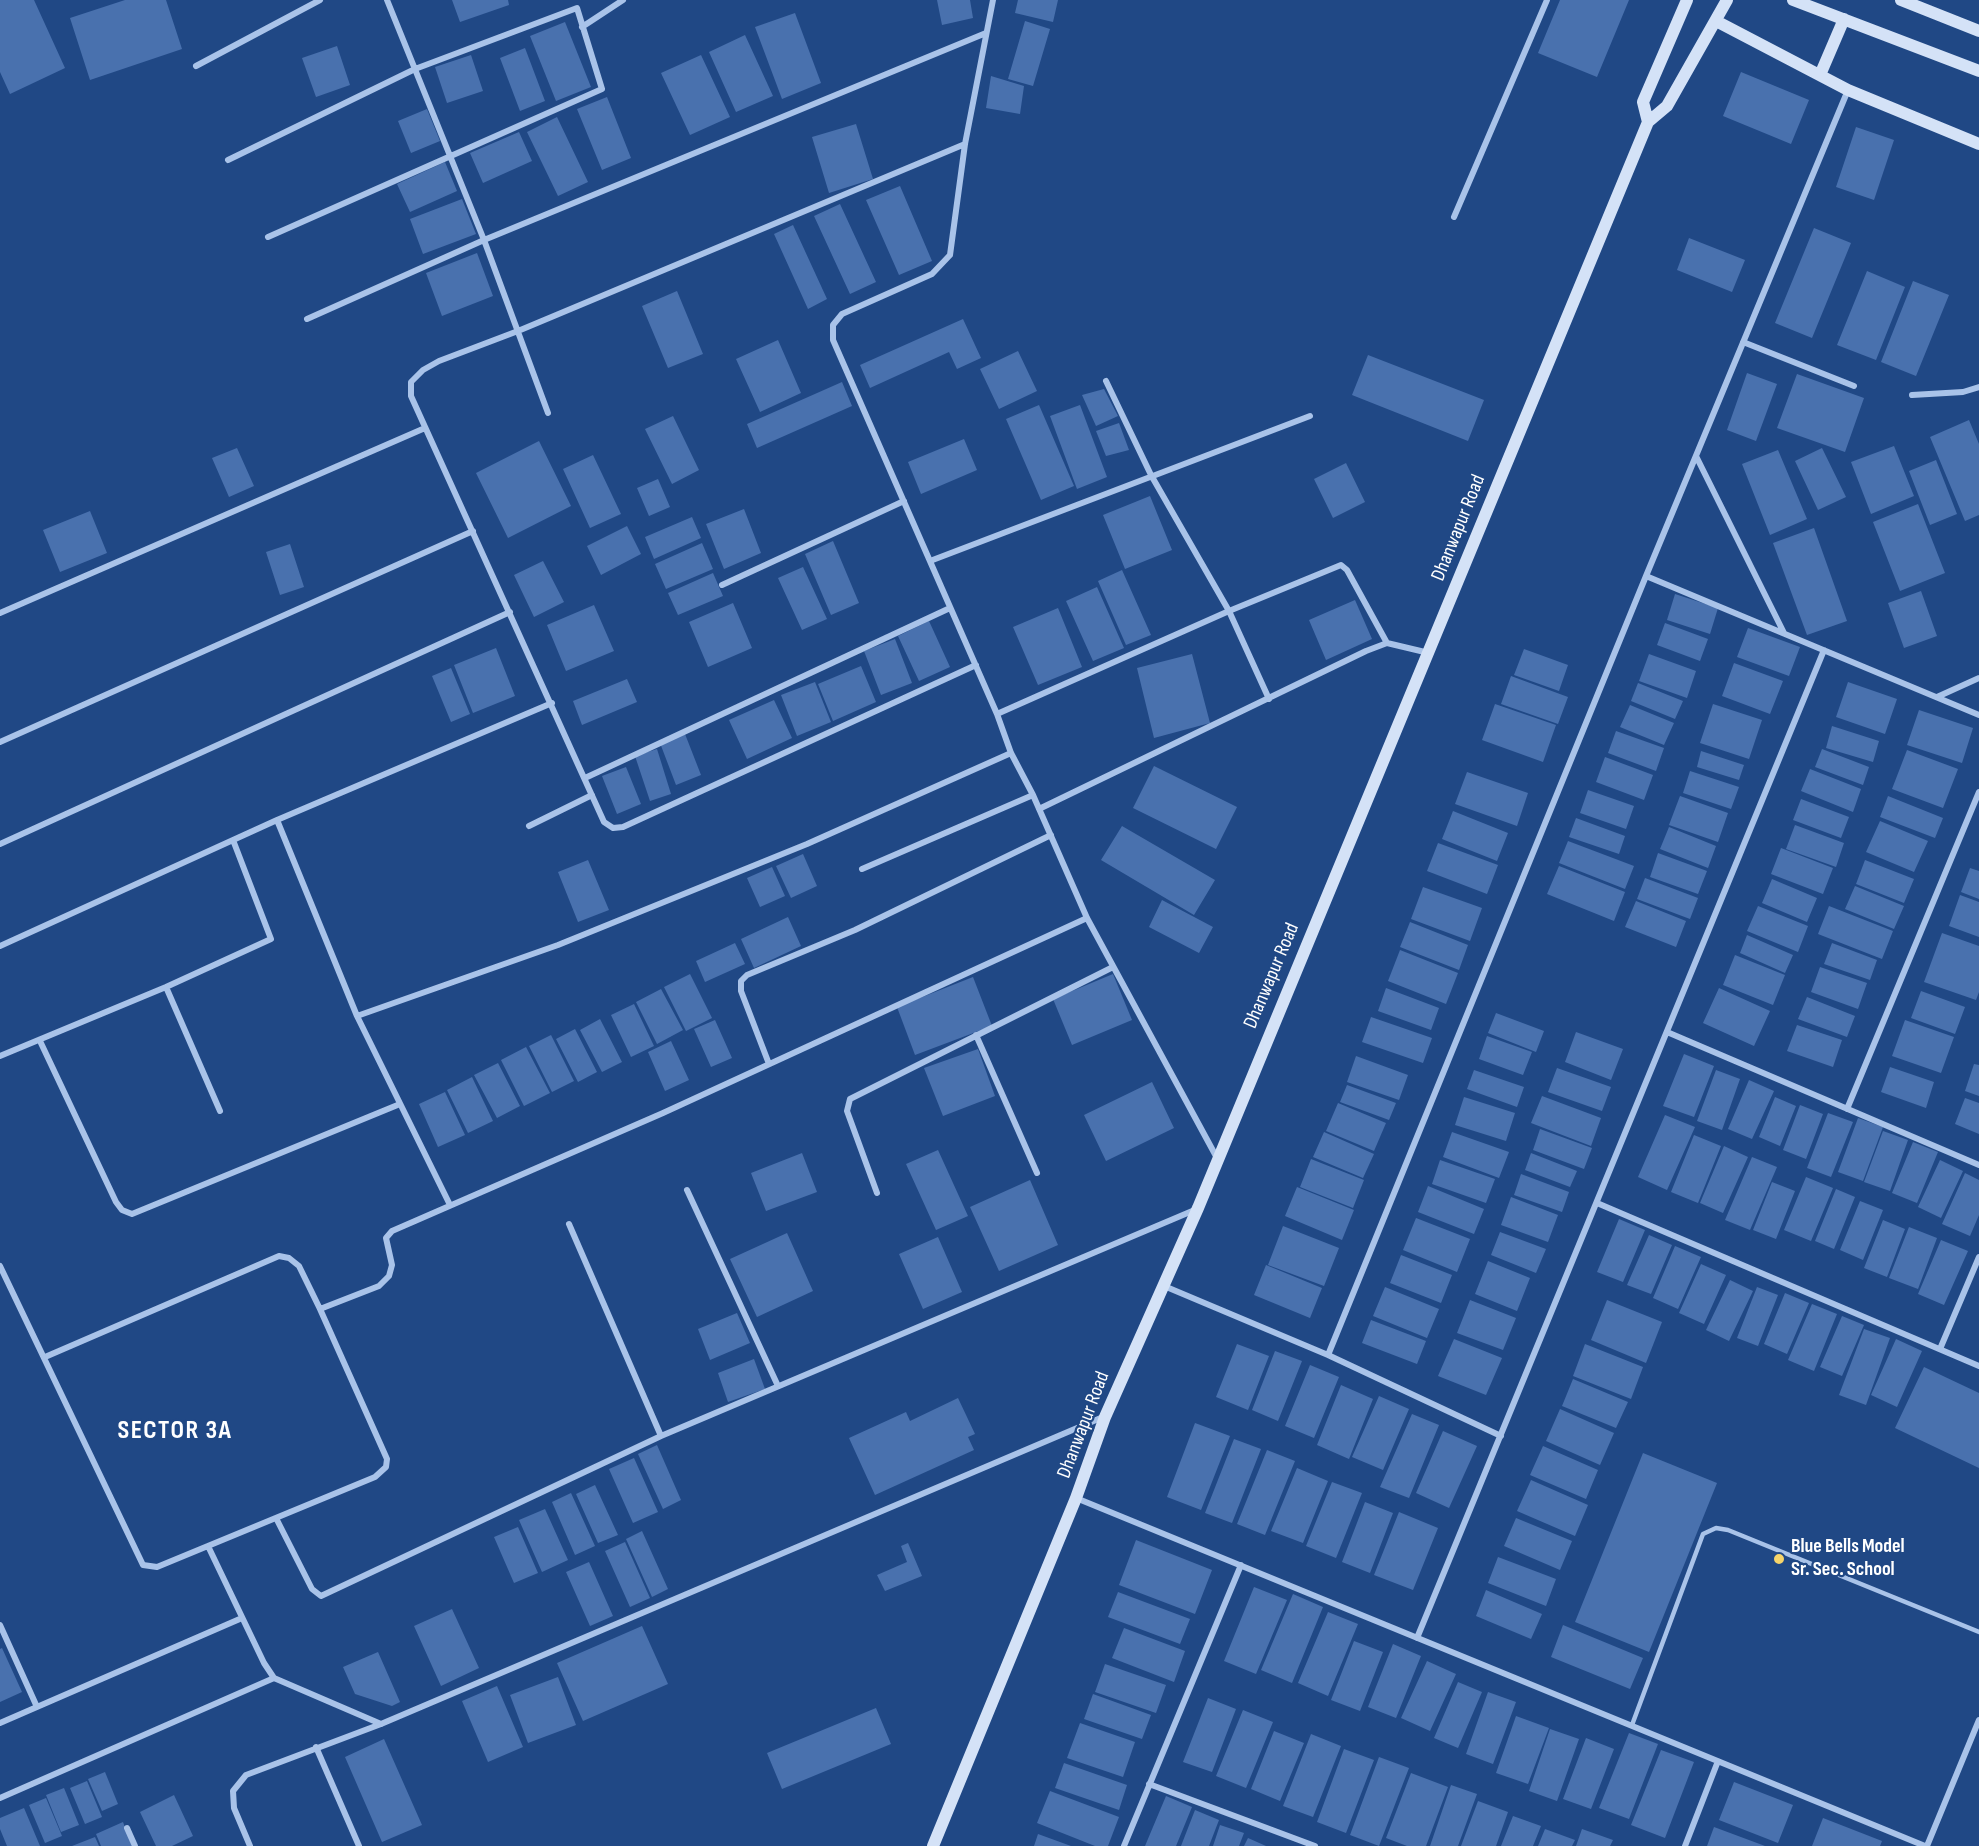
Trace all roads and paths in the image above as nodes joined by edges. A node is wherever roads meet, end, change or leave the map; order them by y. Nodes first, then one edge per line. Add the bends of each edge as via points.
1 (320, 0) edge
2 (387, 0) edge
3 (623, 0) edge
4 (993, 0) edge
5 (1547, 0) edge
6 (1687, 0) edge
7 (1727, 0) edge
8 (1794, 0) edge
9 (1901, 0) edge
10 (1844, 19) junction
11 (1716, 21) junction
12 (582, 27) junction
13 (1979, 31) edge
14 (986, 33) junction
15 (196, 66) dead end
16 (415, 69) junction
17 (1979, 71) edge
18 (1820, 75) junction
19 (1848, 90) junction
20 (1648, 122) junction
21 (965, 144) junction
22 (1979, 144) edge
23 (449, 155) junction
24 (228, 160) dead end
25 (1454, 217) dead end
26 (268, 237) dead end
27 (484, 240) junction
28 (307, 319) dead end
29 (518, 331) junction
30 (1743, 342) junction
31 (1106, 381) dead end
32 (1854, 386) dead end
33 (1979, 387) edge
34 (1912, 395) dead end
35 (548, 413) dead end
36 (1310, 416) dead end
37 (425, 428) junction
38 (1696, 456) junction
39 (1151, 475) junction
40 (904, 501) junction
41 (473, 531) junction
42 (930, 561) junction
43 (1646, 576) junction
44 (722, 585) dead end
45 (950, 608) junction
46 (1229, 611) junction
47 (510, 612) junction
48 (0, 613) edge
49 (1784, 633) junction
50 (1388, 643) junction
51 (1824, 650) junction
52 (1429, 653) junction
53 (976, 665) junction
54 (1979, 678) edge
55 (1937, 697) junction
56 (1269, 699) junction
57 (552, 703) junction
58 (997, 714) junction
59 (1979, 715) edge
60 (0, 742) edge
61 (1011, 753) junction
62 (585, 778) junction
63 (1979, 792) edge
64 (592, 795) junction
65 (1033, 795) junction
66 (1040, 809) junction
67 (277, 820) junction
68 (529, 826) dead end
69 (1051, 835) junction
70 (233, 840) junction
71 (0, 844) edge
72 (862, 869) dead end
73 (1087, 918) junction
74 (0, 946) edge
75 (1113, 967) junction
76 (166, 987) junction
77 (357, 1016) junction
78 (1667, 1032) junction
79 (976, 1035) junction
80 (40, 1041) junction
81 (0, 1056) edge
82 (769, 1064) junction
83 (400, 1104) junction
84 (1846, 1109) junction
85 (220, 1111) dead end
86 (1217, 1158) junction
87 (1979, 1165) edge
88 (1037, 1173) dead end
89 (687, 1190) dead end
90 (877, 1193) dead end
91 (1597, 1203) junction
92 (450, 1205) junction
93 (1198, 1208) junction
94 (569, 1224) dead end
95 (1979, 1257) edge
96 (0, 1266) edge
97 (1164, 1286) junction
98 (320, 1309) junction
99 (1940, 1349) junction
100 (1328, 1355) junction
101 (45, 1357) junction
102 (1979, 1366) edge
103 (778, 1386) junction
104 (1105, 1417) junction
105 (661, 1436) junction
106 (1501, 1436) junction
107 (1076, 1498) junction
108 (276, 1518) junction
109 (208, 1546) junction
110 (1241, 1565) junction
111 (242, 1618) junction
112 (0, 1625) edge
113 (1979, 1632) edge
114 (1417, 1638) junction
115 (274, 1678) junction
116 (38, 1707) junction
117 (1979, 1720) edge
118 (0, 1723) edge
119 (381, 1724) junction
120 (1632, 1725) junction
121 (316, 1748) junction
122 (1718, 1761) junction
123 (1149, 1784) junction
124 (0, 1798) edge
125 (127, 1828) dead end
126 (135, 1846) edge
127 (250, 1846) edge
128 (359, 1846) edge
129 (933, 1846) edge
130 (1124, 1846) edge
131 (1315, 1846) edge
132 (1685, 1846) edge
133 (1926, 1846) edge

1 - 15 street
2 - 16 street
3 - 12 street
4 - 14 street
5 - 25 street
6 - 20 street, Dhanwapur Road via 1643,102
7 - 11 street, Dhanwapur Road
8 - 10 street
9 - 13 street
10 - 17 street
10 - 18 street
11 - 18 street
11 - 20 street, Dhanwapur Road via 1667,106
12 - 16 street via 577,8
12 - 23 street via 602,88
14 - 21 street
14 - 27 street
16 - 23 street
16 - 24 street
18 - 19 street
19 - 22 street
19 - 30 street
20 - 52 street, Dhanwapur Road
21 - 29 street
21 - 40 street via 950,255 932,274 857,306 842,314 833,325 833,340
23 - 26 street
23 - 27 street
27 - 28 street
27 - 29 street
29 - 35 street
29 - 37 street via 439,361 411,382 411,396
30 - 32 street
30 - 38 street
31 - 39 street
33 - 34 street via 1963,392
36 - 39 street
37 - 41 street
37 - 48 street
38 - 43 street
38 - 49 street
39 - 42 street
39 - 46 street
40 - 42 street
40 - 44 street
41 - 47 street
41 - 60 street
42 - 45 street
43 - 49 street
43 - 100 street
45 - 53 street
45 - 62 street
46 - 50 street via 1341,565
46 - 56 street
46 - 58 street
47 - 57 street
47 - 71 street
49 - 51 street
50 - 52 street
50 - 56 street
51 - 55 street
51 - 78 street
52 - 86 street, Dhanwapur Road
53 - 58 street
53 - 64 street via 623,827 613,828 604,822
54 - 55 street
55 - 59 street
56 - 66 street
57 - 62 street
57 - 67 street
58 - 61 street
61 - 65 street
61 - 77 street via 807,844 558,945
62 - 64 street
63 - 84 street
64 - 68 street
65 - 66 street
65 - 72 street
66 - 69 street
67 - 70 street
67 - 77 street
69 - 73 street
69 - 82 street via 855,930 747,975 741,981 741,991
70 - 74 street
70 - 76 street via 270,939
73 - 75 street
73 - 82 street
75 - 79 street
75 - 86 street
76 - 80 street
76 - 85 street
77 - 83 street
78 - 84 street
78 - 91 street
79 - 88 street
79 - 90 street via 850,1099 847,1111
80 - 81 street
80 - 83 street via 116,1202 132,1214
82 - 92 street
83 - 92 street
84 - 87 street
86 - 93 street, Dhanwapur Road
89 - 103 street
91 - 99 street
91 - 106 street
92 - 98 street via 392,1231 386,1238 392,1265 380,1286
93 - 97 street, Dhanwapur Road
93 - 103 street
94 - 105 street
95 - 99 street
96 - 101 street
97 - 100 street
97 - 104 street, Dhanwapur Road
98 - 101 street via 299,1266 279,1256
98 - 108 street via 387,1459 386,1467 375,1477
99 - 102 street
100 - 106 street
101 - 109 street via 143,1565 158,1567
103 - 105 street
104 - 107 street, Dhanwapur Road
104 - 119 street
105 - 108 street via 321,1596 312,1589
106 - 114 street
107 - 110 street
107 - 129 street, Dhanwapur Road
108 - 109 street
109 - 111 street
110 - 114 street
110 - 123 street
111 - 115 street
111 - 116 street
112 - 116 street
113 - 120 lane via 1716,1528 1703,1534
114 - 120 street
115 - 119 street
115 - 124 street
116 - 118 street
117 - 133 street
119 - 121 street
120 - 122 street
121 - 127 street via 246,1775 233,1791 234,1808
121 - 128 street
122 - 132 street
122 - 133 street
123 - 130 street
123 - 131 street
125 - 126 street

